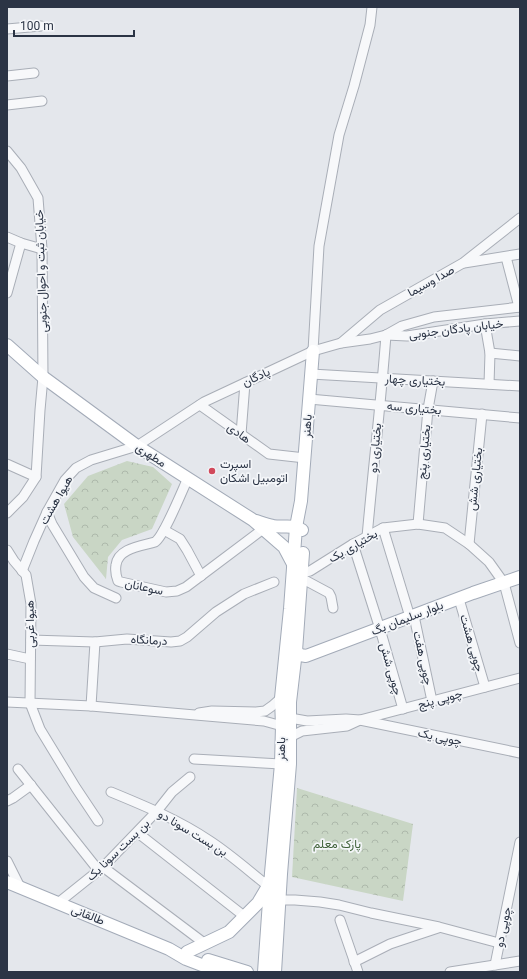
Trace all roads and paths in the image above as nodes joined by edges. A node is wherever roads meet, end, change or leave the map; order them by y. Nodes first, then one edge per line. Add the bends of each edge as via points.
1 (372, 7) edge
2 (41, 26) dead end
3 (7, 29) edge
4 (34, 73) dead end
5 (7, 76) edge
6 (42, 100) dead end
7 (7, 105) edge
8 (7, 151) edge
9 (520, 218) edge
10 (7, 237) edge
11 (21, 243) junction
12 (42, 249) junction
13 (520, 254) edge
14 (506, 256) junction
15 (463, 264) junction
16 (7, 294) edge
17 (520, 307) edge
18 (520, 321) edge
19 (485, 324) junction
20 (386, 335) junction
21 (341, 343) junction
22 (7, 345) edge
23 (313, 351) junction
24 (490, 354) junction
25 (520, 356) edge
26 (311, 374) junction
27 (43, 376) junction
28 (382, 378) junction
29 (433, 381) junction
30 (245, 383) junction
31 (489, 384) junction
32 (520, 386) edge
33 (309, 399) junction
34 (200, 405) junction
35 (379, 405) junction
36 (428, 409) junction
37 (482, 414) junction
38 (520, 418) edge
39 (241, 434) junction
40 (137, 446) junction
41 (305, 458) junction
42 (7, 465) edge
43 (36, 477) junction
44 (188, 478) junction
45 (48, 512) junction
46 (7, 513) edge
47 (253, 520) junction
48 (418, 524) junction
49 (383, 528) junction
50 (263, 529) junction
51 (164, 530) junction
52 (300, 530) junction
53 (367, 537) junction
54 (353, 544) junction
55 (469, 544) junction
56 (7, 550) edge
57 (22, 571) junction
58 (298, 572) junction
59 (201, 576) junction
60 (520, 577) edge
61 (274, 582) dead end
62 (504, 583) junction
63 (116, 598) dead end
64 (459, 599) junction
65 (333, 608) dead end
66 (412, 617) junction
67 (380, 629) junction
68 (31, 640) junction
69 (95, 642) junction
70 (520, 643) edge
71 (296, 651) junction
72 (7, 654) edge
73 (30, 659) junction
74 (520, 678) edge
75 (485, 687) junction
76 (281, 698) junction
77 (432, 701) junction
78 (7, 702) edge
79 (30, 703) junction
80 (91, 706) junction
81 (403, 709) junction
82 (186, 715) junction
83 (360, 720) junction
84 (286, 722) junction
85 (290, 737) junction
86 (520, 753) edge
87 (194, 759) dead end
88 (281, 764) junction
89 (18, 769) dead end
90 (190, 776) dead end
91 (31, 785) junction
92 (111, 792) dead end
93 (7, 801) edge
94 (157, 811) junction
95 (98, 821) dead end
96 (138, 832) junction
97 (520, 842) edge
98 (7, 861) edge
99 (101, 869) junction
100 (272, 873) junction
101 (7, 882) edge
102 (268, 886) junction
103 (20, 887) junction
104 (280, 900) junction
105 (58, 903) junction
106 (244, 916) junction
107 (340, 920) dead end
108 (439, 927) junction
109 (204, 943) junction
110 (499, 943) junction
111 (169, 949) junction
112 (187, 952) junction
113 (520, 961) edge
114 (354, 962) junction
115 (495, 964) junction
116 (220, 972) edge
117 (247, 972) edge
118 (264, 972) edge
119 (275, 972) edge
120 (358, 972) edge
121 (450, 972) edge

1 - 23 street via 370,25 339,135 319,246
2 - 3 street
4 - 5 street
6 - 7 street
8 - 12 street, خیابان ثبت و احوال جنوبی via 21,168 38,198
9 - 15 street, صدا وسیما
10 - 11 street
11 - 12 street
11 - 16 street
12 - 27 street, خیابان ثبت و احوال جنوبی
13 - 14 street
14 - 15 street
14 - 17 street
15 - 21 street, صدا وسیما via 380,310
17 - 20 street, خیابان پادگان جنوبی via 434,318 402,326
18 - 19 street, خیابان پادگان جنوبی
19 - 20 street, خیابان پادگان جنوبی via 407,336
19 - 24 street
20 - 21 street, پادگان
20 - 28 street, بختیاری دو
21 - 23 street, پادگان
22 - 27 main road, مطهری
23 - 26 main road, باهنر
23 - 30 street, پادگان
24 - 25 street
24 - 31 street
26 - 28 street, بختیاری چهار
26 - 33 main road, باهنر
27 - 40 main road, مطهری
27 - 43 street
28 - 29 street, بختیاری چهار
28 - 35 street, بختیاری دو
29 - 31 street, بختیاری چهار
29 - 36 street, بختیاری پنج
30 - 34 street, پادگان
30 - 39 street
31 - 32 street, بختیاری چهار
33 - 35 street, بختیاری سه
33 - 41 main road, باهنر
34 - 39 street, هادی
34 - 40 street, پادگان
35 - 36 street, بختیاری سه
35 - 53 street, بختیاری دو
36 - 37 street, بختیاری سه
36 - 48 street, بختیاری پنج
37 - 38 street, بختیاری سه
37 - 55 street, بختیاری شش
39 - 41 street, هادی via 269,454
40 - 44 main road, مطهری
40 - 45 street, هیوا هشت via 91,460 76,468 65,480
41 - 52 main road, باهنر
42 - 43 street
43 - 46 street via 23,497
44 - 47 main road, مطهری
44 - 51 street, سوعانان
45 - 57 street, هیوا هشت
45 - 63 street via 52,524 84,577 94,588
47 - 50 main road, مطهری
47 - 52 main road
48 - 49 street, بختیاری یک
48 - 55 street, بختیاری یک via 446,528
49 - 53 street, بختیاری یک
49 - 66 street, چوپی هفت
50 - 58 main road, مطهری via 284,547
50 - 59 street, سوعانان
51 - 59 street via 180,540
51 - 59 street, سوعانان via 155,542 128,550 120,556 115,571 118,581 166,592 186,587
52 - 58 main road, باهنر
53 - 54 street, بختیاری یک
54 - 58 street, بختیاری یک via 310,571
54 - 67 street, چوپی شش
55 - 62 street, بختیاری یک via 489,562
56 - 57 street, هیوا غربی
57 - 68 street, هیوا غربی via 26,575 31,604
58 - 65 street via 329,593
58 - 71 main road, باهنر
58 - 76 main road, باهنر via 290,608
60 - 62 main road, بلوار سلیمان بگ
61 - 69 street, درمانگاه via 244,594 216,612 180,641 127,639
62 - 64 main road, بلوار سلیمان بگ
62 - 70 street
64 - 66 main road, بلوار سلیمان بگ
64 - 75 street, چوپی هشت
66 - 67 main road, بلوار سلیمان بگ
66 - 77 street, چوپی هفت
67 - 71 main road, بلوار سلیمان بگ via 306,656
67 - 81 street, چوپی شش
68 - 69 street, درمانگاه
68 - 73 street, هیوا غربی
69 - 80 street
71 - 84 main road, باهنر
72 - 73 street
73 - 79 street, هیوا غربی
74 - 75 street, چوپی پنج
75 - 77 street, چوپی پنج
76 - 82 street via 265,711 212,711
76 - 84 main road, باهنر
77 - 81 street, چوپی پنج
78 - 79 street
79 - 80 street
79 - 95 street via 40,729
80 - 82 street
81 - 83 street, چوپی پنج
82 - 84 street
83 - 84 street, چوپی یک
83 - 85 street via 347,726 310,729
83 - 86 street, چوپی یک
84 - 85 main road, باهنر
84 - 88 main road, باهنر
85 - 104 main road, باهنر
87 - 88 street
88 - 100 main road, باهنر
89 - 91 street
90 - 94 street, بن بست سونا یک via 172,792
91 - 93 street
91 - 99 street
92 - 94 street, بن بست سونا دو
94 - 96 street, بن بست سونا یک
94 - 102 street, بن بست سونا دو via 209,840
96 - 99 street, بن بست سونا یک
96 - 106 street
97 - 110 street, چوپی دو
98 - 103 street
99 - 105 street, بن بست سونا یک
99 - 109 street
100 - 102 main road
100 - 118 main road, باهنر
101 - 103 main road, طالقانی
102 - 106 main road via 258,903
103 - 105 main road, طالقانی
104 - 108 street via 339,905
104 - 119 main road, باهنر
105 - 111 main road, طالقانی
106 - 109 main road via 228,932
107 - 114 street
108 - 110 street
108 - 114 street via 390,944
109 - 112 main road
110 - 115 street, چوپی دو
111 - 112 main road, طالقانی
111 - 116 main road, طالقانی via 186,960
112 - 117 main road, طالقانی
113 - 115 street
114 - 120 street
115 - 121 street

